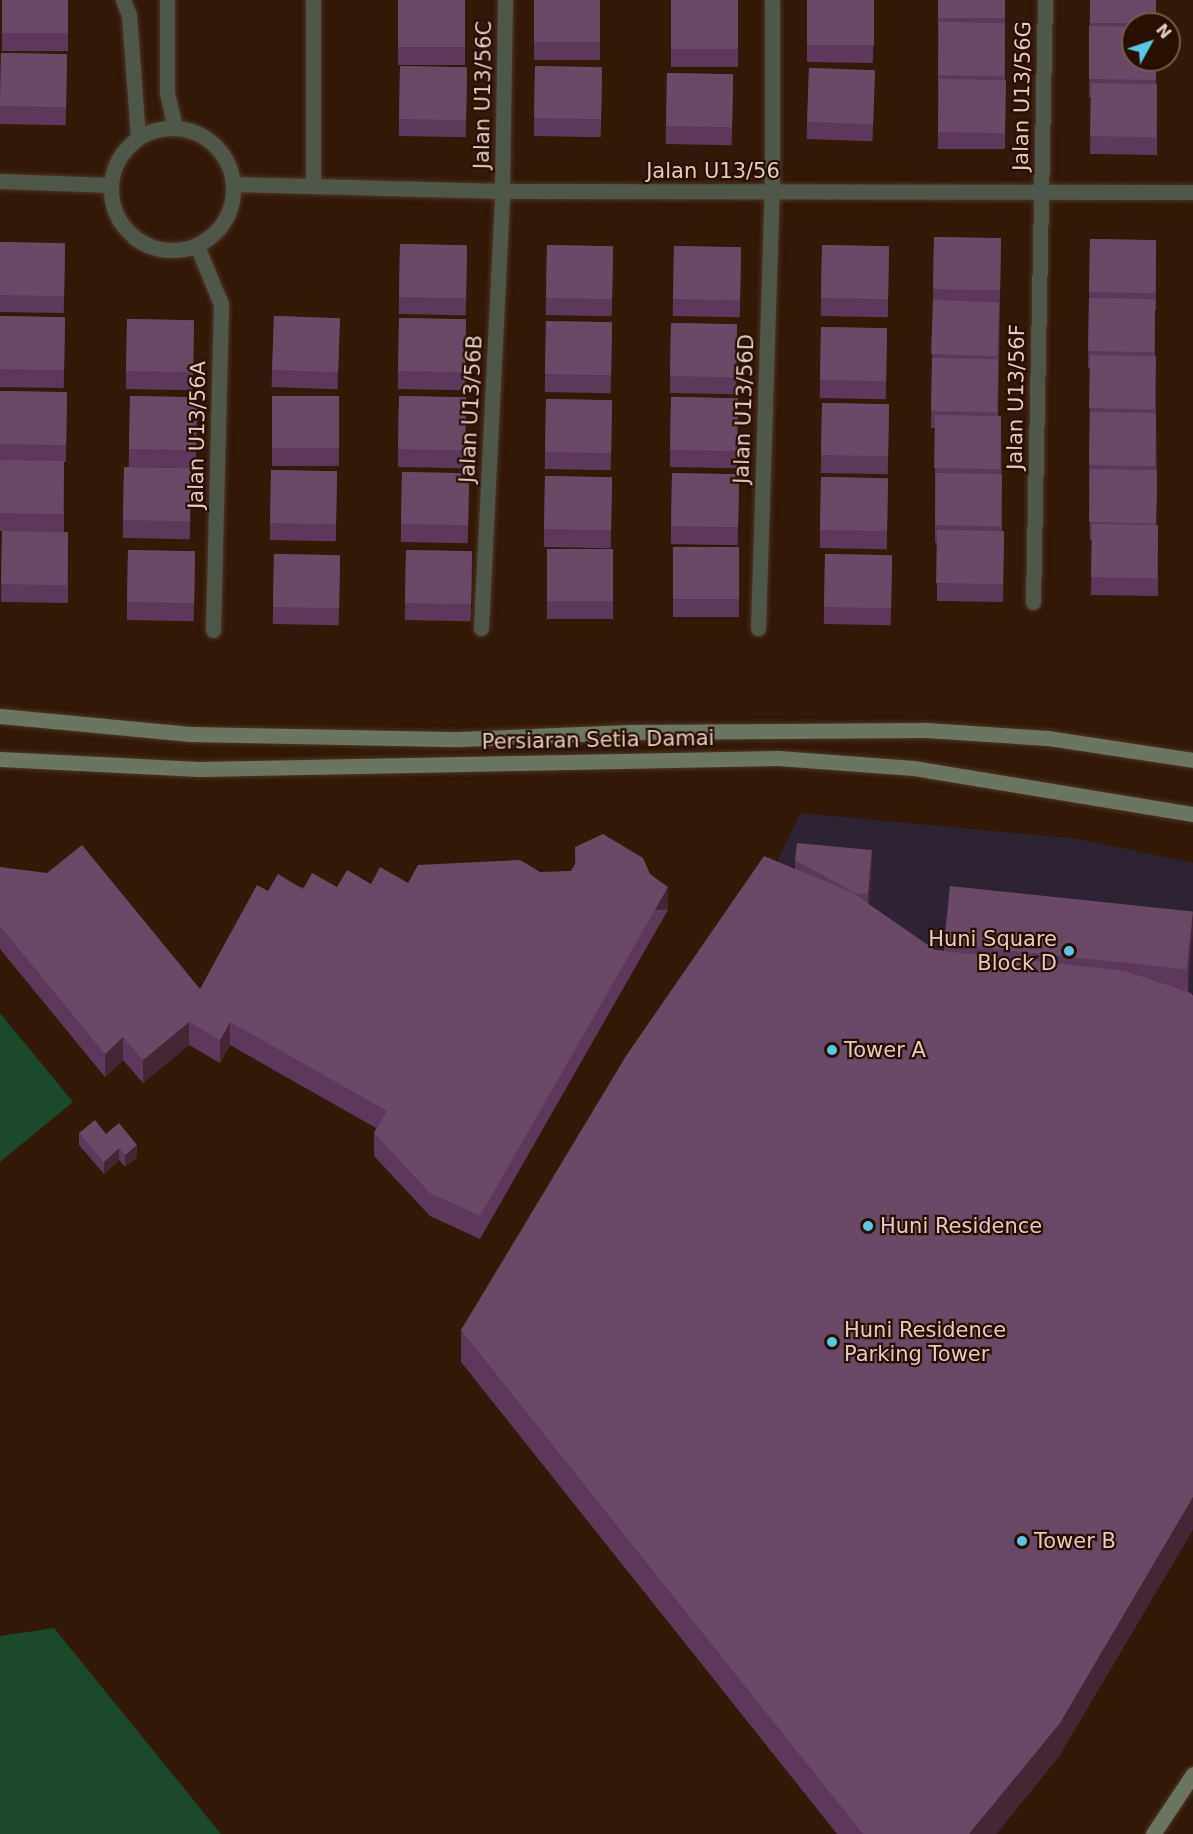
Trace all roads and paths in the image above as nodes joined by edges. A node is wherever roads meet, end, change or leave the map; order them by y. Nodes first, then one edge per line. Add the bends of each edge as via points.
1 (123, 0) edge
2 (167, 0) edge
3 (313, 0) edge
4 (505, 0) edge
5 (772, 0) edge
6 (1045, 0) edge
7 (175, 128) junction
8 (138, 138) junction
9 (0, 181) edge
10 (233, 184) junction
11 (111, 185) junction
12 (314, 186) junction
13 (502, 191) junction
14 (772, 192) junction
15 (1042, 192) junction
16 (1193, 192) edge
17 (197, 246) junction
18 (1033, 602) dead end
19 (481, 628) dead end
20 (758, 628) dead end
21 (213, 630) dead end
22 (0, 716) edge
23 (0, 759) edge
24 (1193, 760) edge
25 (1193, 814) edge
26 (1193, 1774) edge
27 (1153, 1834) edge

1 - 8 street via 129,15
2 - 7 street via 167,93
3 - 12 street
4 - 13 street, Jalan U13/56C
5 - 14 street, Jalan U13/56D
6 - 15 street, Jalan U13/56G
7 - 8 street
7 - 10 street via 207,140 220,152
8 - 11 street via 115,167
9 - 11 street
10 - 12 street, Jalan U13/56
10 - 17 street via 225,221
11 - 17 street via 113,206 122,225 137,239 156,249 176,251
12 - 13 street, Jalan U13/56
13 - 14 street, Jalan U13/56
13 - 19 street, Jalan U13/56B
14 - 15 street, Jalan U13/56
14 - 20 street, Jalan U13/56D
15 - 16 street, Jalan U13/56
15 - 18 street, Jalan U13/56F
17 - 21 street, Jalan U13/56A via 221,304
22 - 24 street, Persiaran Setia Damai via 190,734 460,739 629,732 926,730 1048,738
23 - 25 street, Persiaran Setia Damai via 199,769 778,758 914,768
26 - 27 street

